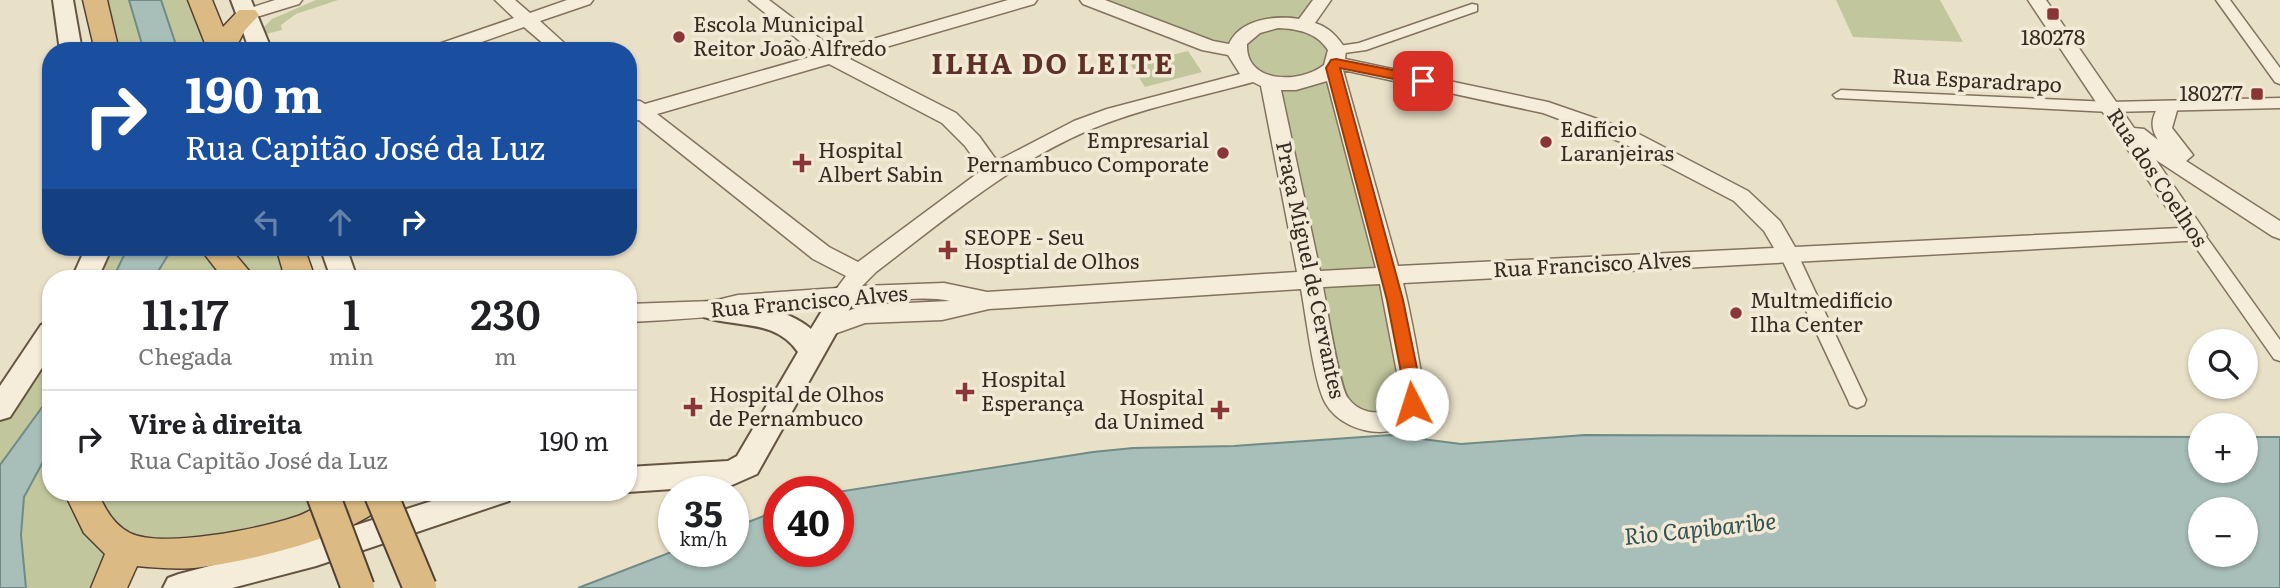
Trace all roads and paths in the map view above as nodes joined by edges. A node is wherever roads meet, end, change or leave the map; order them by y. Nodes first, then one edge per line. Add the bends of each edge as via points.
1 (63, 0) edge
2 (95, 0) edge
3 (293, 0) edge
4 (504, 0) edge
5 (584, 0) edge
6 (758, 0) edge
7 (1028, 0) edge
8 (1089, 0) edge
9 (1322, 0) edge
10 (2037, 0) edge
11 (2223, 0) edge
12 (202, 6) edge
13 (244, 7) edge
14 (1472, 8) dead end
15 (526, 21) junction
16 (1304, 25) junction
17 (70, 42) edge
18 (105, 42) edge
19 (217, 42) edge
20 (226, 42) edge
21 (258, 42) edge
22 (464, 42) edge
23 (553, 42) edge
24 (1209, 46) junction
25 (1236, 51) junction
26 (833, 58) junction
27 (1335, 60) junction
28 (2280, 79) edge
29 (1230, 82) junction
30 (1266, 86) junction
31 (1841, 95) dead end
32 (2280, 103) edge
33 (2110, 107) junction
34 (2168, 107) junction
35 (637, 108) edge
36 (637, 112) edge
37 (2183, 155) junction
38 (994, 171) junction
39 (2218, 192) junction
40 (2175, 203) junction
41 (2280, 217) edge
42 (2280, 231) edge
43 (2196, 235) junction
44 (2161, 236) junction
45 (821, 253) junction
46 (1789, 255) junction
47 (221, 256) edge
48 (233, 270) edge
49 (860, 273) junction
50 (1389, 275) junction
51 (1308, 281) junction
52 (844, 296) junction
53 (814, 297) junction
54 (989, 300) junction
55 (713, 310) junction
56 (637, 313) edge
57 (817, 340) junction
58 (42, 346) edge
59 (2280, 354) edge
60 (1857, 400) dead end
61 (0, 409) edge
62 (637, 479) edge
63 (84, 501) edge
64 (325, 501) edge
65 (363, 501) edge
66 (383, 501) edge
67 (471, 501) edge
68 (123, 548) junction
69 (109, 588) edge
70 (179, 588) edge
71 (358, 588) edge
72 (420, 588) edge

1 - 17 main road
2 - 18 highway
3 - 13 street
4 - 15 street
5 - 15 street
6 - 26 street
7 - 26 street
8 - 24 street
9 - 16 street
10 - 33 street, Rua dos Coelhos
11 - 28 street
12 - 13 highway
12 - 19 highway
13 - 20 highway
13 - 21 main road
14 - 27 street
15 - 22 street
15 - 23 street
16 - 25 street via 1278,23 1253,29 1238,42
16 - 27 street via 1326,35
24 - 25 street
24 - 29 street
25 - 30 street, Praça Miguel de Cervantes via 1241,64
26 - 35 street
26 - 38 street via 949,118
27 - 30 street via 1318,79
27 - 46 street via 1548,108 1628,137 1741,196 1772,226
27 - 50 street, Praça Miguel de Cervantes
29 - 30 street
29 - 30 street
29 - 38 street via 1081,126
30 - 51 street, Praça Miguel de Cervantes
31 - 33 street, Rua Esparadrapo
32 - 34 street, Rua Esparadrapo
33 - 34 street, Rua Esparadrapo
33 - 37 street
33 - 39 street via 2147,144
33 - 40 street, Rua dos Coelhos
34 - 37 street via 2160,127
36 - 45 street
37 - 41 street
38 - 49 street
39 - 40 street via 2185,182 2176,187
39 - 42 street
40 - 43 street, Rua dos Coelhos
40 - 44 street via 2174,220
43 - 44 street, Rua Francisco Alves
43 - 59 street, Rua dos Coelhos
44 - 46 street, Rua Francisco Alves
45 - 49 street
45 - 53 street via 828,270 826,283
46 - 50 street, Rua Francisco Alves
46 - 60 street
47 - 48 highway
49 - 52 street
50 - 51 street, Rua Francisco Alves
50 - 51 street, Praça Miguel de Cervantes via 1413,393 1406,412 1383,423 1355,418 1337,403
51 - 54 street, Rua Francisco Alves
52 - 53 street, Rua Francisco Alves
52 - 54 street, Rua Francisco Alves via 944,291
52 - 57 main road
53 - 55 street, Rua Francisco Alves
54 - 57 street, Rua Francisco Alves via 942,311 864,314
55 - 56 street, Rua Francisco Alves
55 - 57 main road via 787,323
57 - 62 main road via 747,465 732,473
58 - 61 main road
63 - 68 highway via 99,528
64 - 71 highway, bridge
65 - 68 highway via 304,527 209,553 166,555
66 - 72 highway, bridge
67 - 70 main road via 316,552
68 - 69 highway

